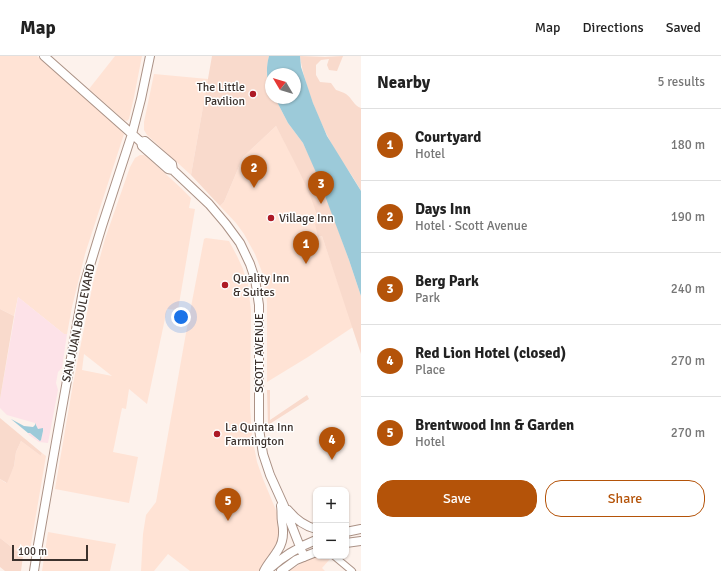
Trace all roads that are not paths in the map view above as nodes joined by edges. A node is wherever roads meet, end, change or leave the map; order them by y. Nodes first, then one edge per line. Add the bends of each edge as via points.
1 (44, 56) edge
2 (150, 56) edge
3 (132, 134) junction
4 (281, 501) junction
5 (313, 528) edge
6 (361, 529) edge
7 (349, 530) edge
8 (361, 541) edge
9 (313, 542) edge
10 (349, 543) edge
11 (301, 548) junction
12 (313, 553) edge
13 (304, 557) junction
14 (338, 559) edge
15 (34, 571) edge
16 (264, 571) edge
17 (267, 571) edge
18 (281, 571) edge
19 (352, 571) edge

1 - 3 main road, SCOTT AVENUE
2 - 3 main road, SAN JUAN BOULEVARD
3 - 4 main road, SCOTT AVENUE via 157,160 168,169 174,170 208,204 233,233 244,250 253,272 259,305 259,429 263,454
3 - 15 main road, SAN JUAN BOULEVARD via 84,285
4 - 5 main road via 299,522
4 - 11 main road, SCOTT AVENUE
4 - 16 main road via 283,540
6 - 7 main road
8 - 10 main road
9 - 11 main road
11 - 13 main road, SCOTT AVENUE
11 - 17 main road
12 - 13 main road
13 - 18 main road
14 - 19 street

